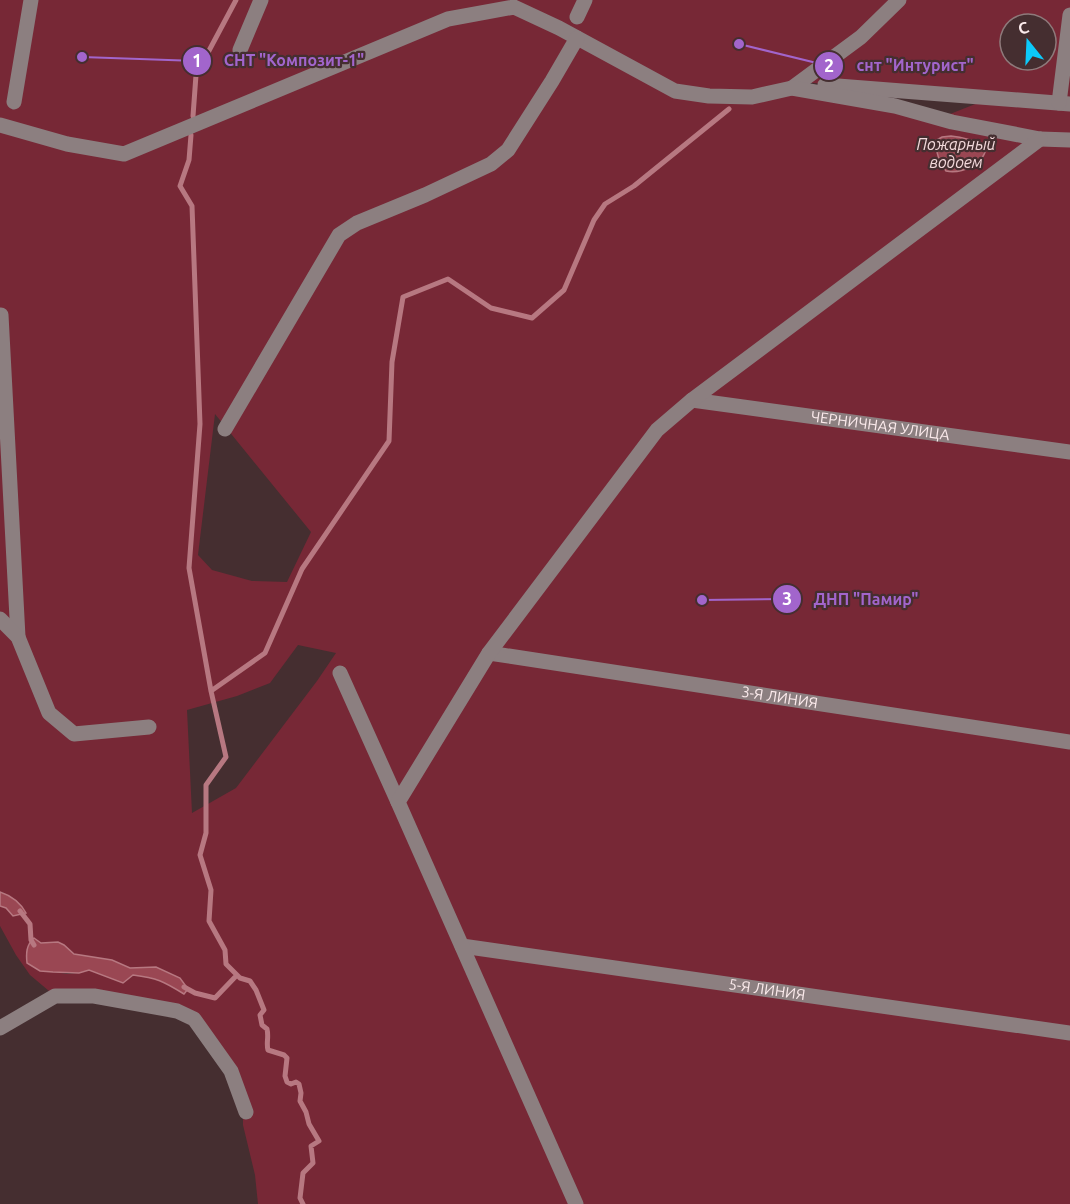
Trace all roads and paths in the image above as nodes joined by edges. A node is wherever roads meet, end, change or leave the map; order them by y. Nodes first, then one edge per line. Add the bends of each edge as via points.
1 (31, 0) edge
2 (261, 0) edge
3 (585, 0) edge
4 (899, 0) edge
5 (1070, 15) edge
6 (578, 17) dead end
7 (577, 38) junction
8 (240, 50) dead end
9 (796, 86) junction
10 (14, 102) dead end
11 (1064, 103) edge
12 (0, 125) edge
13 (1040, 139) junction
14 (1070, 140) edge
15 (0, 315) edge
16 (692, 400) junction
17 (225, 429) dead end
18 (1070, 452) edge
19 (0, 619) edge
20 (18, 637) junction
21 (489, 653) junction
22 (340, 673) dead end
23 (149, 727) dead end
24 (1070, 742) edge
25 (398, 802) junction
26 (462, 946) junction
27 (0, 1028) edge
28 (1070, 1033) edge
29 (246, 1112) dead end
30 (576, 1204) edge

1 - 10 street
2 - 8 street
3 - 6 street
4 - 9 street via 861,38
5 - 11 street
7 - 9 street via 675,91 752,98
7 - 12 street via 514,7 448,19 124,154 67,144
7 - 17 street via 508,150 491,164 357,223 339,235
9 - 11 street
9 - 13 street
13 - 14 street
13 - 16 street
15 - 20 street
16 - 18 street, ЧЕРНИЧНАЯ УЛИЦА
16 - 21 street via 657,430
19 - 20 street
20 - 23 street via 48,713 74,734
21 - 24 street, 3-Я ЛИНИЯ
21 - 25 street
22 - 25 street
25 - 26 street
26 - 28 street, 5-Я ЛИНИЯ
26 - 30 street
27 - 29 street via 55,996 94,996 177,1011 194,1018 231,1071

